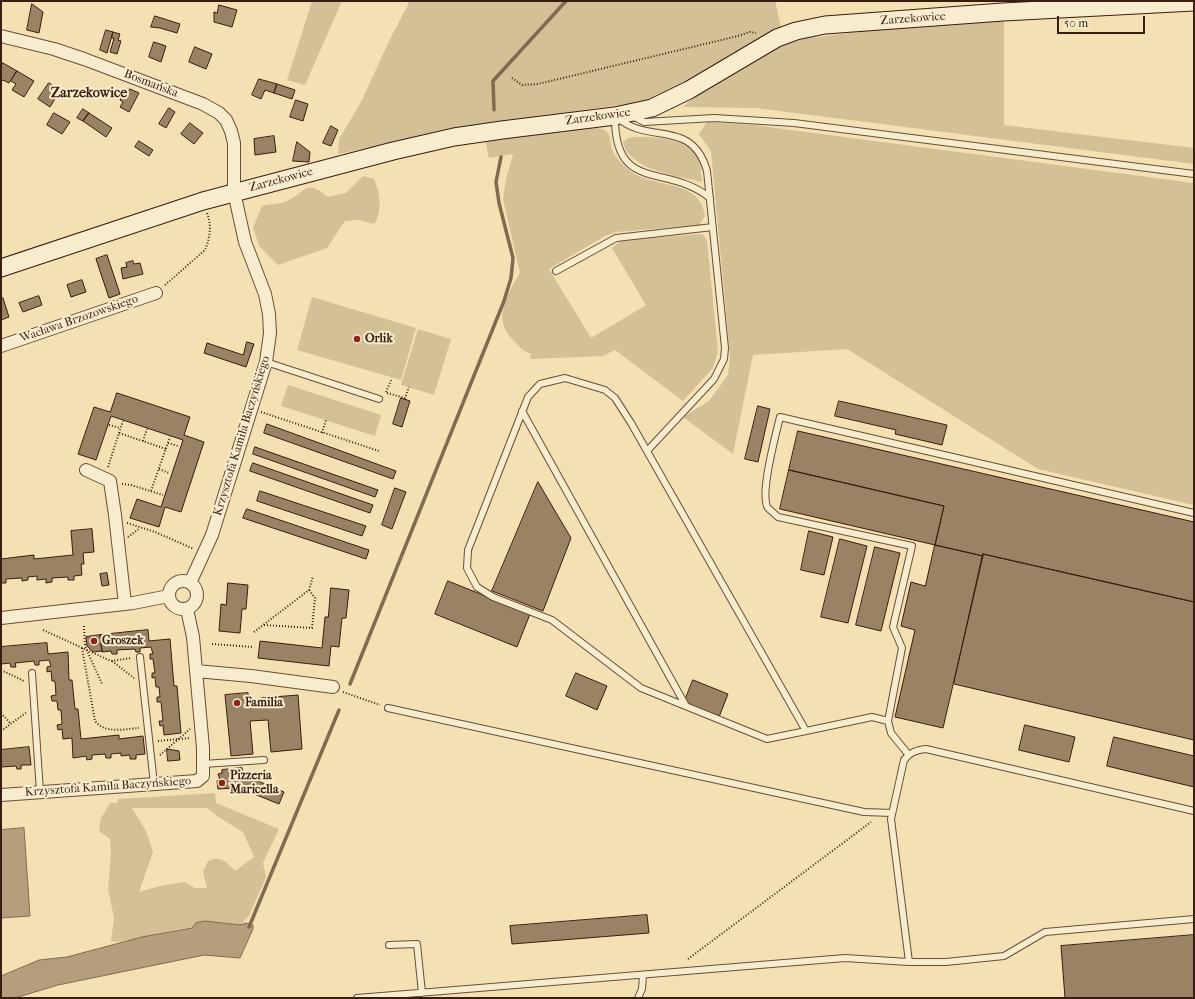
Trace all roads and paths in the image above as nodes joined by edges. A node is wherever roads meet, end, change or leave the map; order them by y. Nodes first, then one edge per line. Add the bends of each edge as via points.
1 (1194, 2) edge
2 (1, 36) edge
3 (777, 38) junction
4 (512, 78) dead end
5 (615, 116) junction
6 (1194, 174) edge
7 (234, 192) junction
8 (710, 198) junction
9 (202, 201) junction
10 (713, 227) junction
11 (1, 268) edge
12 (556, 271) dead end
13 (156, 293) joint
14 (1, 346) edge
15 (266, 362) junction
16 (392, 378) dead end
17 (409, 387) dead end
18 (387, 393) junction
19 (379, 399) joint
20 (256, 410) dead end
21 (522, 411) junction
22 (326, 420) dead end
23 (123, 421) dead end
24 (109, 425) dead end
25 (120, 428) junction
26 (146, 429) dead end
27 (119, 433) junction
28 (322, 433) junction
29 (170, 436) dead end
30 (143, 441) junction
31 (168, 443) junction
32 (178, 446) dead end
33 (166, 449) junction
34 (379, 451) dead end
35 (647, 452) junction
36 (159, 469) junction
37 (86, 470) dead end
38 (169, 473) dead end
39 (108, 482) junction
40 (151, 491) junction
41 (163, 495) dead end
42 (1194, 513) edge
43 (122, 522) dead end
44 (140, 528) junction
45 (125, 540) dead end
46 (198, 551) dead end
47 (313, 576) dead end
48 (190, 582) junction
49 (309, 590) junction
50 (169, 596) junction
51 (125, 604) junction
52 (188, 609) junction
53 (1, 618) edge
54 (264, 625) junction
55 (84, 626) dead end
56 (43, 630) dead end
57 (254, 632) dead end
58 (212, 644) dead end
59 (253, 646) dead end
60 (82, 648) junction
61 (88, 651) junction
62 (140, 657) joint
63 (111, 661) junction
64 (1, 670) edge
65 (196, 671) junction
66 (32, 673) dead end
67 (102, 684) dead end
68 (143, 684) junction
69 (33, 685) junction
70 (332, 687) joint
71 (34, 706) junction
72 (686, 706) junction
73 (388, 708) joint
74 (1, 713) edge
75 (888, 721) junction
76 (11, 724) junction
77 (194, 726) dead end
78 (148, 728) junction
79 (1, 731) edge
80 (806, 731) junction
81 (195, 738) dead end
82 (178, 739) junction
83 (149, 741) junction
84 (908, 754) junction
85 (264, 760) dead end
86 (152, 762) junction
87 (204, 768) junction
88 (154, 784) junction
89 (40, 792) junction
90 (1, 795) edge
91 (1194, 811) edge
92 (892, 813) junction
93 (876, 818) dead end
94 (1194, 919) edge
95 (389, 945) dead end
96 (688, 959) dead end
97 (909, 962) junction
98 (643, 975) junction
99 (422, 993) junction
100 (414, 996) edge
101 (357, 998) edge
102 (638, 998) edge

1 - 3 street, Zarzekowice via 825,25
2 - 7 street, Bosmańska via 84,59 203,104 219,113 231,130 234,143
3 - 4 path via 750,32 538,84 522,85
3 - 5 street, Zarzekowice via 689,90 652,108
5 - 6 lane via 633,116 644,122 714,118 794,123
5 - 7 street, Zarzekowice via 454,137
5 - 8 lane via 615,137 620,153 629,164 639,170 694,187
5 - 8 lane via 626,126 673,135 697,149 704,158
7 - 9 street, Zarzekowice
7 - 15 street, Krzysztofa Kamila Baczyńskiego via 245,242 265,294 269,314 270,333
8 - 10 lane
9 - 11 street, Zarzekowice
9 - 13 path via 209,218 210,230 205,250
10 - 12 lane via 616,238
10 - 35 lane via 724,359 714,379
13 - 14 street, Wacława Brzozowskiego
15 - 19 lane
15 - 48 street, Krzysztofa Kamila Baczyńskiego via 212,535
16 - 18 path
17 - 18 path via 405,398
18 - 19 path via 382,391
20 - 28 path
21 - 35 lane via 528,397 540,384 565,378 605,390 615,398
21 - 72 lane
21 - 72 lane via 468,550 467,568 477,587 493,597 552,620 640,688
22 - 28 path
23 - 25 path
24 - 25 path
25 - 27 path
26 - 30 path
27 - 30 path
27 - 39 path
28 - 34 path
29 - 31 path
30 - 33 path
31 - 32 path
31 - 33 path
33 - 36 path
35 - 80 lane
36 - 38 path
36 - 40 path
37 - 39 street
39 - 40 path
39 - 51 street
40 - 41 path
42 - 75 lane via 780,417 767,475 765,498 768,508 778,517 912,546 893,627 902,648
43 - 44 path
44 - 45 path
44 - 46 path
47 - 49 path
48 - 50 street via 178,582 173,585
48 - 52 street via 197,590 198,596 194,605
49 - 54 path
49 - 54 path via 315,598 312,628
50 - 51 street
50 - 52 street via 172,605
51 - 53 street
52 - 65 street, Krzysztofa Kamila Baczyńskiego
54 - 57 path
55 - 61 path via 85,646
56 - 60 path
58 - 59 path
60 - 61 path
60 - 78 path via 97,724 110,729
61 - 63 path
61 - 67 path
62 - 63 path
62 - 68 lane
63 - 68 path
64 - 69 path
65 - 70 street
65 - 87 street, Krzysztofa Kamila Baczyńskiego
66 - 69 lane
68 - 78 lane
69 - 71 lane
70 - 73 path
71 - 76 path
71 - 89 lane
72 - 80 lane via 767,739
73 - 92 lane via 864,812
74 - 76 path
75 - 80 lane via 872,717
75 - 84 lane via 891,733
76 - 79 path
77 - 82 path
78 - 83 lane
81 - 82 path
82 - 83 path
82 - 86 path
83 - 86 lane
84 - 91 lane via 926,749
84 - 92 lane via 904,760
85 - 87 lane
86 - 88 lane
87 - 88 street, Krzysztofa Kamila Baczyńskiego via 203,776 197,781
88 - 89 street, Krzysztofa Kamila Baczyńskiego
89 - 90 street, Krzysztofa Kamila Baczyńskiego
92 - 97 lane
93 - 96 path
94 - 97 lane via 1045,932 1004,956 946,962
95 - 99 lane via 417,944
97 - 98 lane via 845,958
98 - 99 lane
98 - 102 lane
99 - 100 lane
100 - 101 lane

